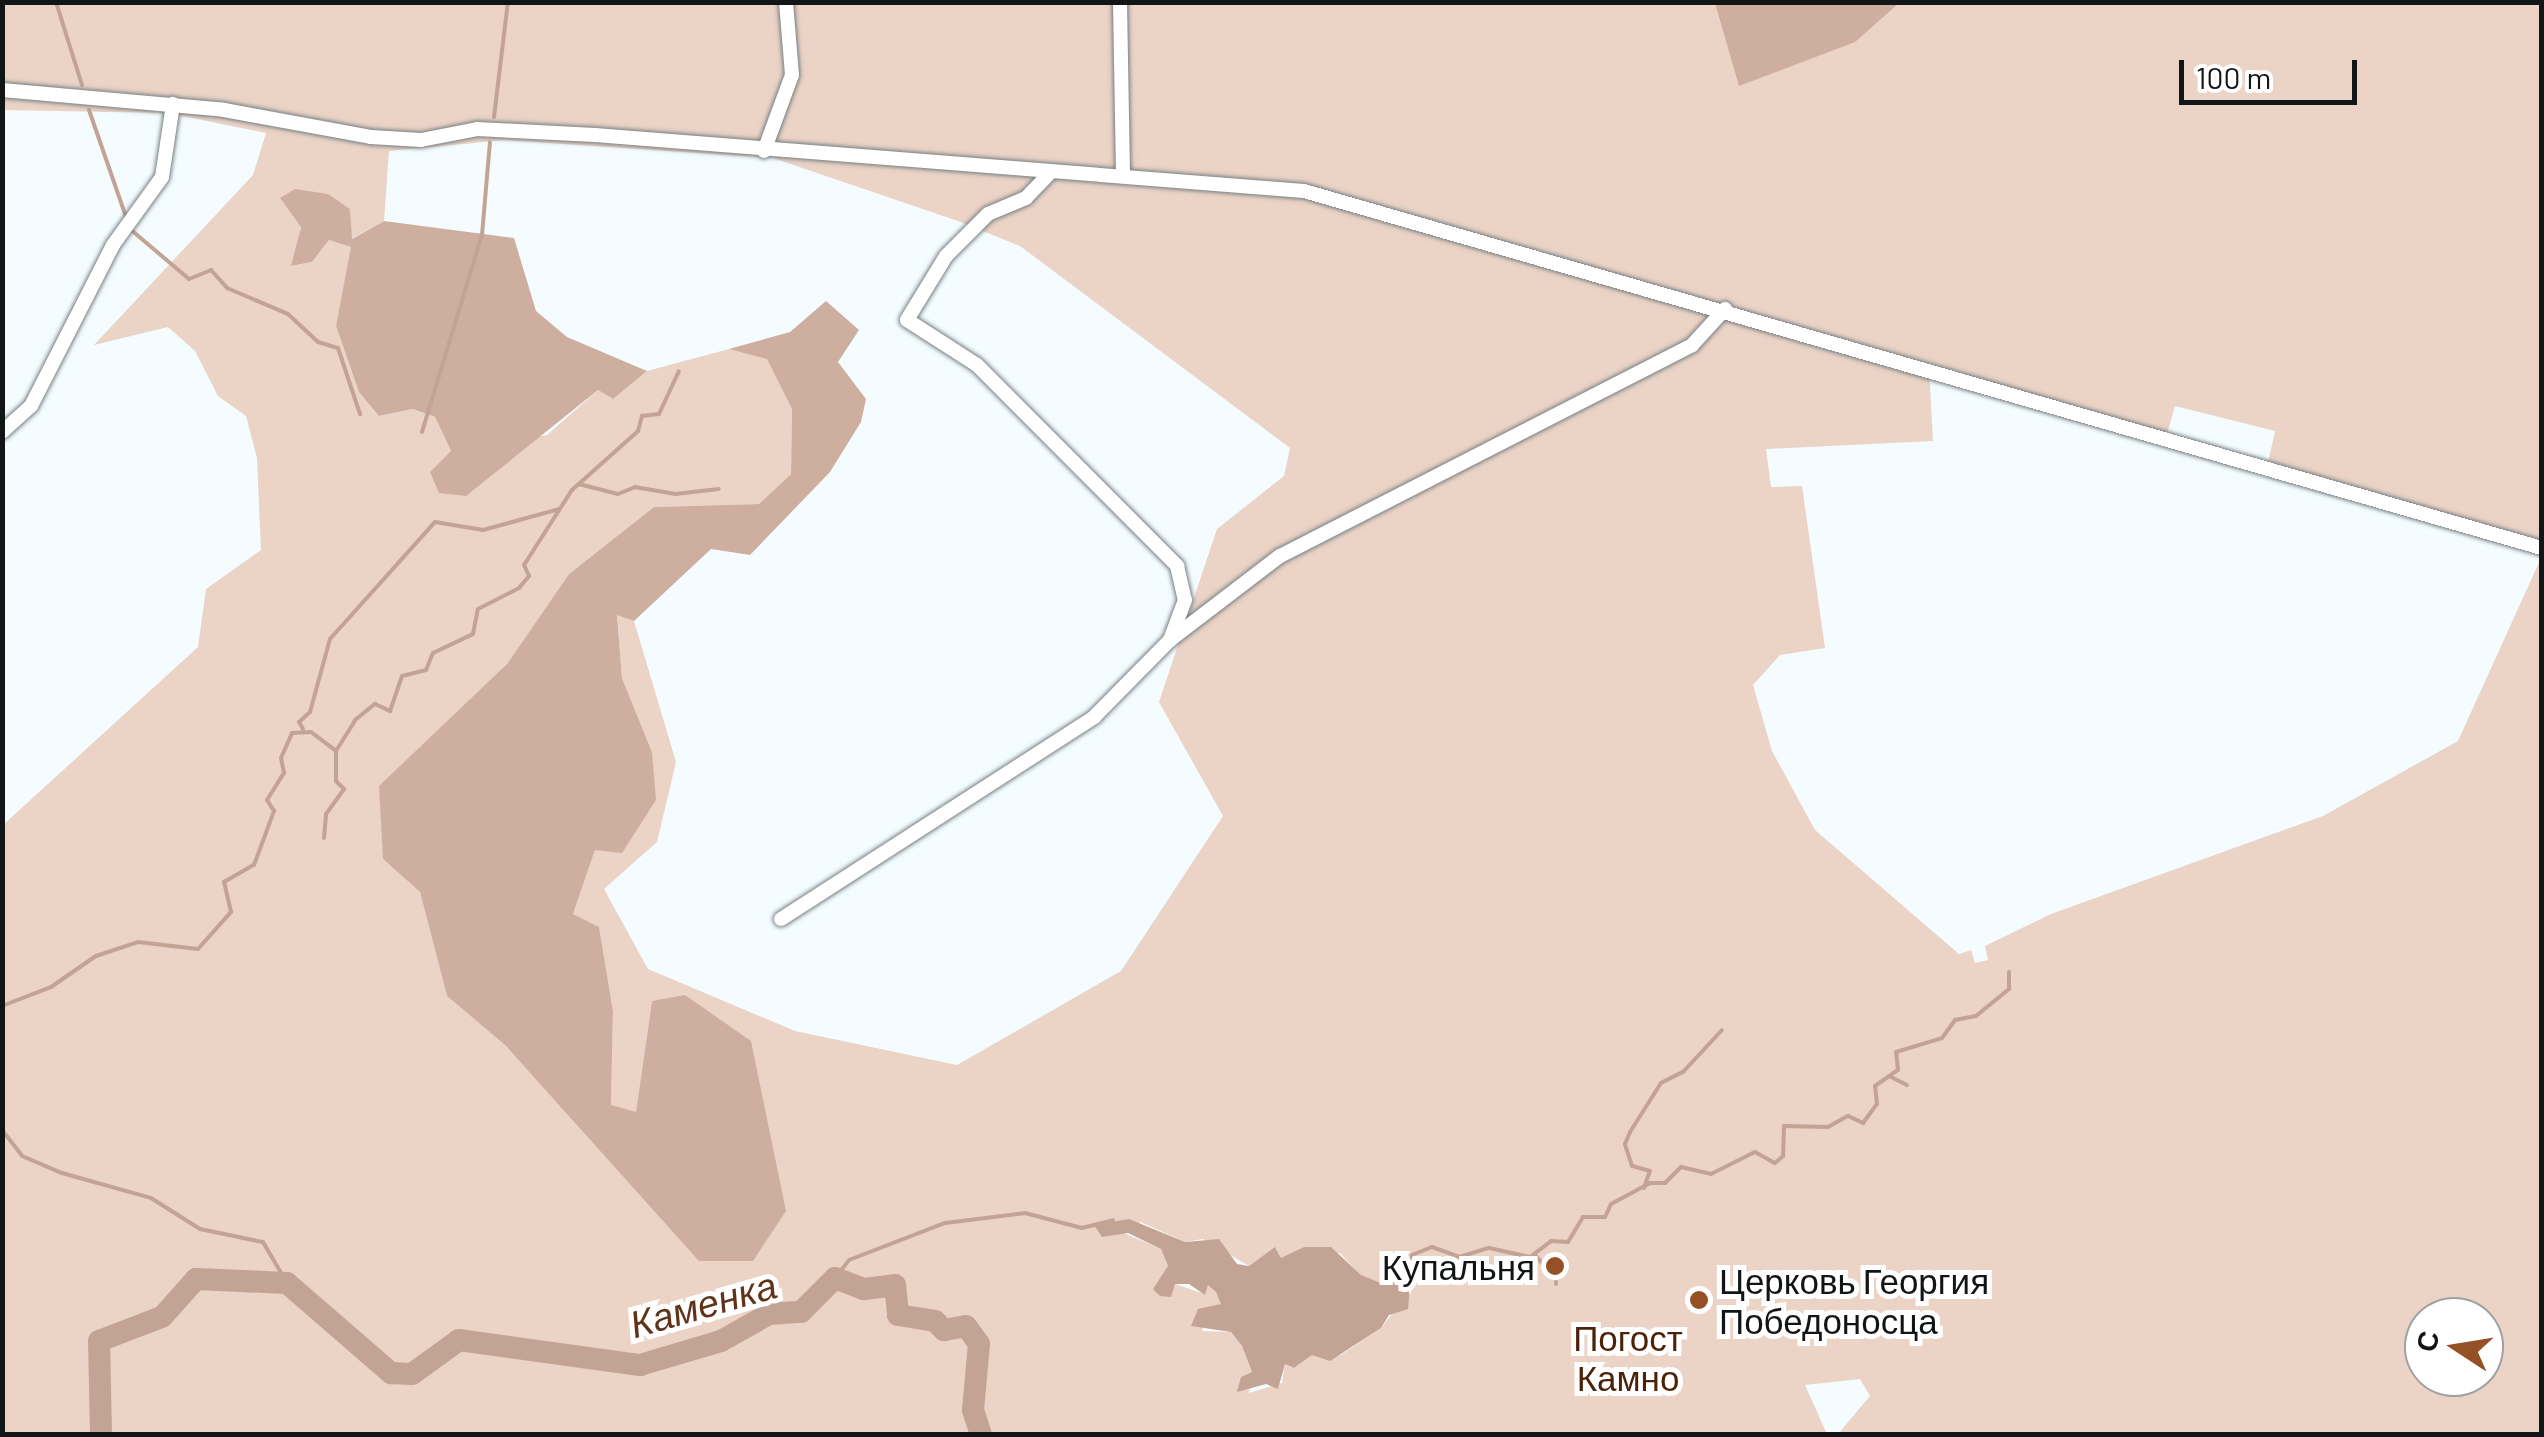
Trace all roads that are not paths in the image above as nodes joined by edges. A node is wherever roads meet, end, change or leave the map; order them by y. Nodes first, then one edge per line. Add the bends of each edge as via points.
1 (786, 2) edge
2 (1120, 2) edge
3 (2, 90) edge
4 (173, 104) junction
5 (764, 151) junction
6 (1123, 173) junction
7 (1049, 174) junction
8 (1724, 309) junction
9 (2, 432) edge
10 (2542, 548) edge
11 (1170, 640) junction
12 (781, 919) dead end

1 - 5 street via 792,75
2 - 6 street
3 - 4 street
4 - 5 street via 371,137 420,140 477,129
4 - 9 street via 162,177 113,245 31,406
5 - 7 street
6 - 7 street
6 - 8 street via 1304,191
7 - 11 street via 1026,198 988,214 946,256 907,320 977,365 1177,566 1185,600
8 - 10 street
8 - 11 street via 1692,344 1280,556
11 - 12 street via 1094,716

